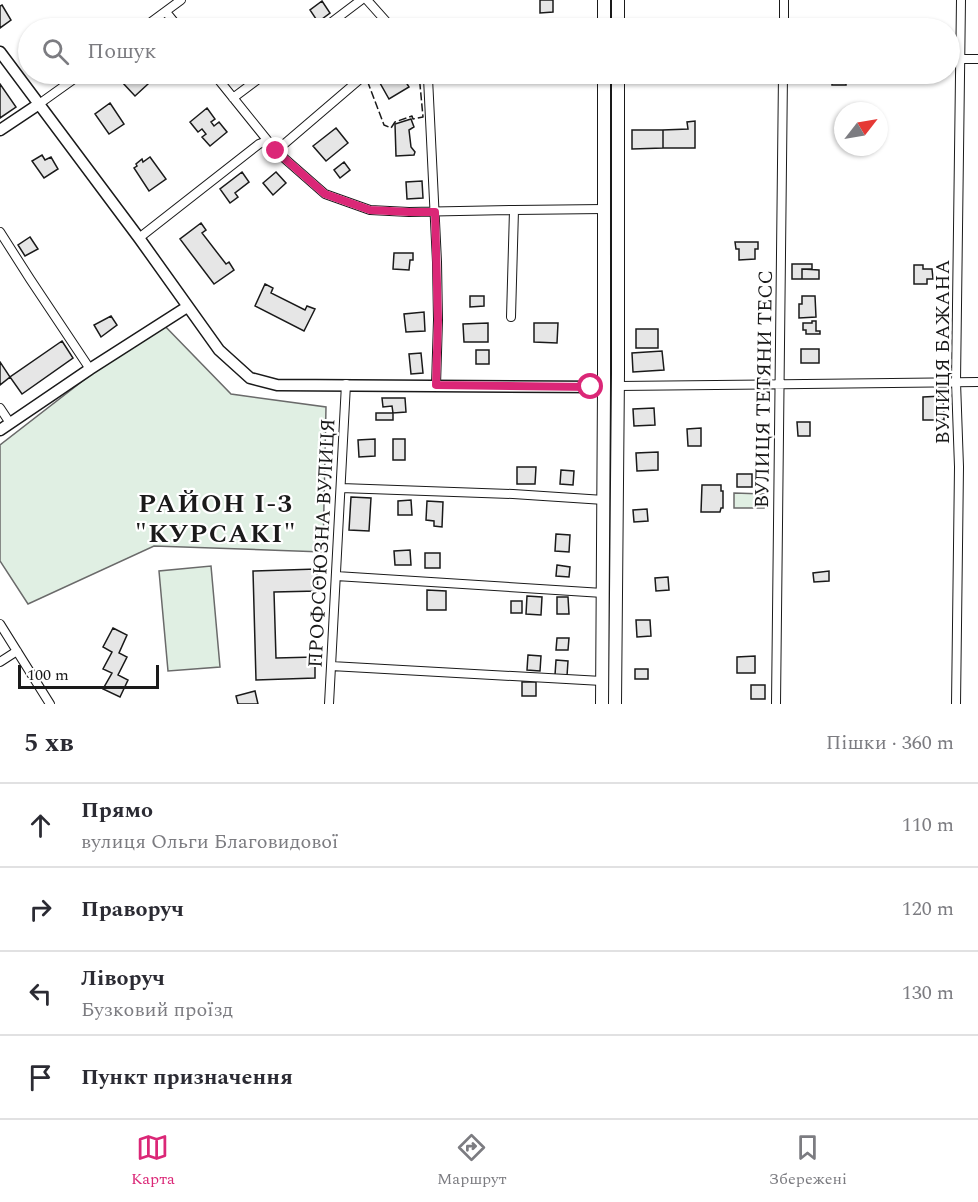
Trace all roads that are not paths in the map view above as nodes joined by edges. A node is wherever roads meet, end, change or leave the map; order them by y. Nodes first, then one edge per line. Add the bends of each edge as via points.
1 (181, 0) edge
2 (361, 0) edge
3 (367, 0) edge
4 (604, 0) edge
5 (618, 0) edge
6 (784, 0) edge
7 (961, 0) edge
8 (166, 12) junction
9 (157, 18) edge
10 (171, 18) edge
11 (337, 18) edge
12 (383, 18) edge
13 (604, 18) edge
14 (618, 18) edge
15 (784, 18) edge
16 (0, 52) edge
17 (961, 58) junction
18 (978, 58) edge
19 (18, 76) edge
20 (24, 84) edge
21 (67, 84) edge
22 (222, 84) edge
23 (252, 84) edge
24 (354, 84) edge
25 (428, 84) edge
26 (604, 84) edge
27 (618, 84) edge
28 (783, 84) edge
29 (233, 98) junction
30 (39, 105) junction
31 (0, 130) edge
32 (267, 141) junction
33 (276, 151) junction
34 (604, 209) junction
35 (514, 210) junction
36 (435, 212) junction
37 (0, 232) edge
38 (139, 238) junction
39 (187, 307) junction
40 (511, 317) dead end
41 (90, 369) junction
42 (956, 382) junction
43 (978, 382) edge
44 (346, 384) junction
45 (780, 384) junction
46 (436, 385) junction
47 (618, 386) junction
48 (604, 387) junction
49 (0, 408) edge
50 (10, 423) junction
51 (0, 429) edge
52 (340, 488) junction
53 (603, 500) junction
54 (336, 576) junction
55 (603, 593) junction
56 (0, 624) edge
57 (17, 651) junction
58 (0, 662) edge
59 (331, 666) junction
60 (602, 681) junction
61 (50, 704) edge
62 (329, 704) edge
63 (602, 704) edge
64 (615, 704) edge
65 (776, 704) edge
66 (956, 704) edge

1 - 8 street
2 - 11 street
3 - 12 street
4 - 13 main road
5 - 14 main road
6 - 15 street
7 - 17 street, ВУЛИЦЯ БАЖАНА
8 - 9 street
8 - 10 street
16 - 19 street
17 - 18 street
17 - 42 street, ВУЛИЦЯ БАЖАНА
20 - 30 street
21 - 30 street
22 - 29 street
23 - 29 street
24 - 33 street
25 - 36 street
26 - 34 main road
27 - 47 main road
28 - 45 street, ВУЛИЦЯ ТЕТЯНИ ТЕСС
29 - 32 street
30 - 31 street
30 - 38 street
32 - 33 street
32 - 38 street
33 - 36 street via 325,194 370,210
34 - 35 street
34 - 48 main road
35 - 36 street
35 - 40 street
36 - 46 street
37 - 41 street
38 - 39 street
39 - 41 street
39 - 44 street via 219,350 250,378 277,385
41 - 50 street
42 - 43 street
42 - 45 street
42 - 66 street, ВУЛИЦЯ БАЖАНА
44 - 46 street
44 - 52 street, ПРОФСОЮЗНА ВУЛИЦЯ
45 - 47 street
45 - 65 street, ВУЛИЦЯ ТЕТЯНИ ТЕСС
46 - 48 street
47 - 64 main road
48 - 53 main road
49 - 50 street
50 - 51 street
52 - 53 street
52 - 54 street, ПРОФСОЮЗНА ВУЛИЦЯ
53 - 55 main road
54 - 55 street
54 - 59 street, ПРОФСОЮЗНА ВУЛИЦЯ
55 - 60 main road
56 - 57 street
57 - 58 street
57 - 61 street
59 - 60 street
59 - 62 street, ПРОФСОЮЗНА ВУЛИЦЯ
60 - 63 main road

